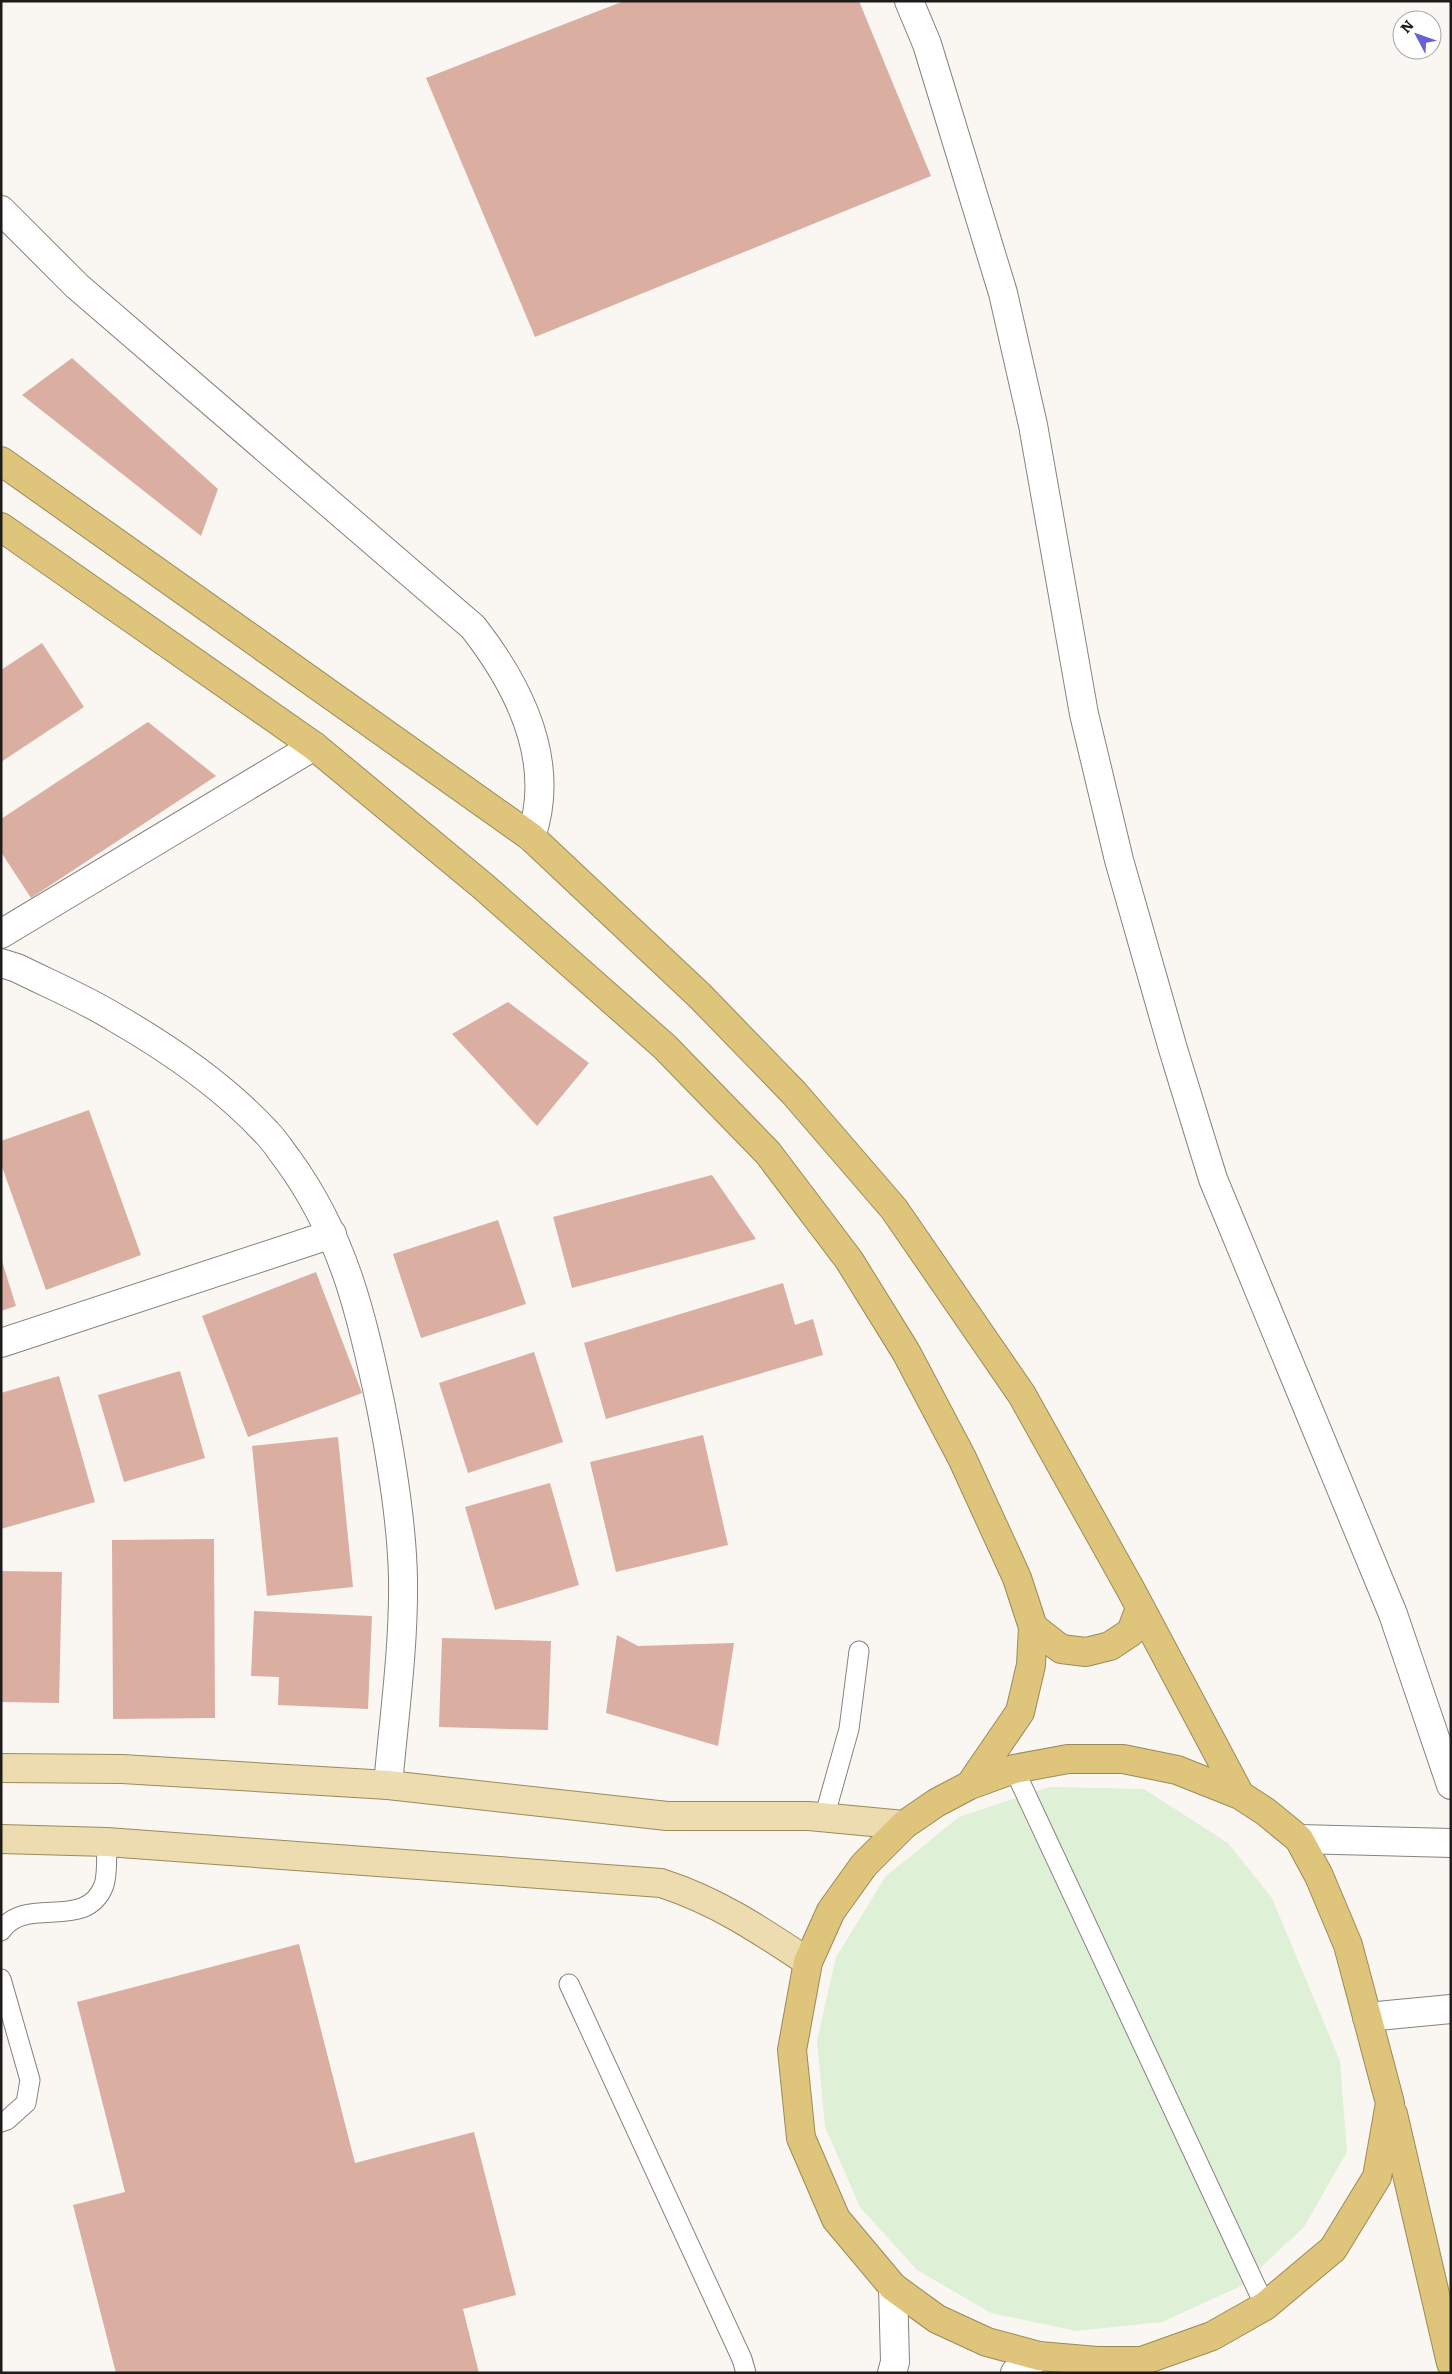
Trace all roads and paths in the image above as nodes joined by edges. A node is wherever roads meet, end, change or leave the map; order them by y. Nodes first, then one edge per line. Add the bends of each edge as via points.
1 (909, 1) edge
2 (1, 210) edge
3 (1, 461) edge
4 (1, 527) edge
5 (314, 746) junction
6 (531, 837) junction
7 (1, 934) edge
8 (1, 963) edge
9 (332, 1234) junction
10 (1, 1343) edge
11 (1140, 1608) junction
12 (1033, 1627) junction
13 (859, 1651) dead end
14 (1, 1768) edge
15 (1014, 1769) junction
16 (388, 1785) junction
17 (970, 1785) junction
18 (1451, 1785) edge
19 (1240, 1795) junction
20 (824, 1818) junction
21 (904, 1825) junction
22 (1, 1839) edge
23 (1300, 1839) junction
24 (107, 1842) junction
25 (1451, 1842) edge
26 (1, 1931) edge
27 (808, 1962) junction
28 (1, 1979) edge
29 (570, 1984) dead end
30 (1451, 2009) edge
31 (1367, 2017) junction
32 (1390, 2103) junction
33 (1, 2122) edge
34 (893, 2287) junction
35 (1265, 2306) junction
36 (1039, 2356) junction
37 (1142, 2362) junction
38 (1451, 2364) edge
39 (746, 2373) edge
40 (892, 2373) edge
41 (1015, 2373) edge
42 (1168, 2373) edge

1 - 18 street via 927,44 1003,293 1032,425 1084,714 1119,860 1176,1058 1213,1179 1392,1614
2 - 6 street via 77,286 473,627 498,662 528,719 541,782 538,818
3 - 6 highway
4 - 5 highway
5 - 7 street
5 - 12 highway via 484,887 665,1047 768,1153 849,1260 906,1352 962,1458 1017,1578
6 - 11 highway via 707,1003 794,1093 894,1210 1022,1395
8 - 9 street via 113,1016 188,1065 228,1096 268,1134 302,1180
9 - 10 street
9 - 16 street via 360,1314 388,1444 397,1513 403,1577
11 - 12 highway via 1131,1632 1110,1646 1086,1652 1061,1649
11 - 19 highway
12 - 17 highway via 1031,1665 1020,1712
13 - 20 lane via 850,1729
14 - 16 main road via 122,1769
15 - 17 highway
15 - 19 highway via 1068,1759 1123,1759 1178,1770
15 - 35 lane
16 - 20 main road via 667,1816
17 - 21 highway
19 - 23 highway
20 - 21 main road
21 - 27 highway via 864,1864 831,1911
22 - 24 main road
23 - 25 street
23 - 31 highway via 1348,1945
24 - 26 lane via 104,1884 94,1900 77,1911 21,1914
24 - 27 main road via 661,1883 694,1894 734,1914
27 - 34 highway via 792,2050 801,2138 836,2219
28 - 33 lane via 30,2080 26,2103
29 - 39 lane
30 - 31 street
31 - 32 highway
32 - 35 highway via 1377,2176 1332,2249
32 - 38 highway
34 - 36 highway via 937,2319 987,2342
34 - 40 street via 895,2362
35 - 37 highway via 1212,2336
36 - 37 highway
36 - 41 street
37 - 42 highway

